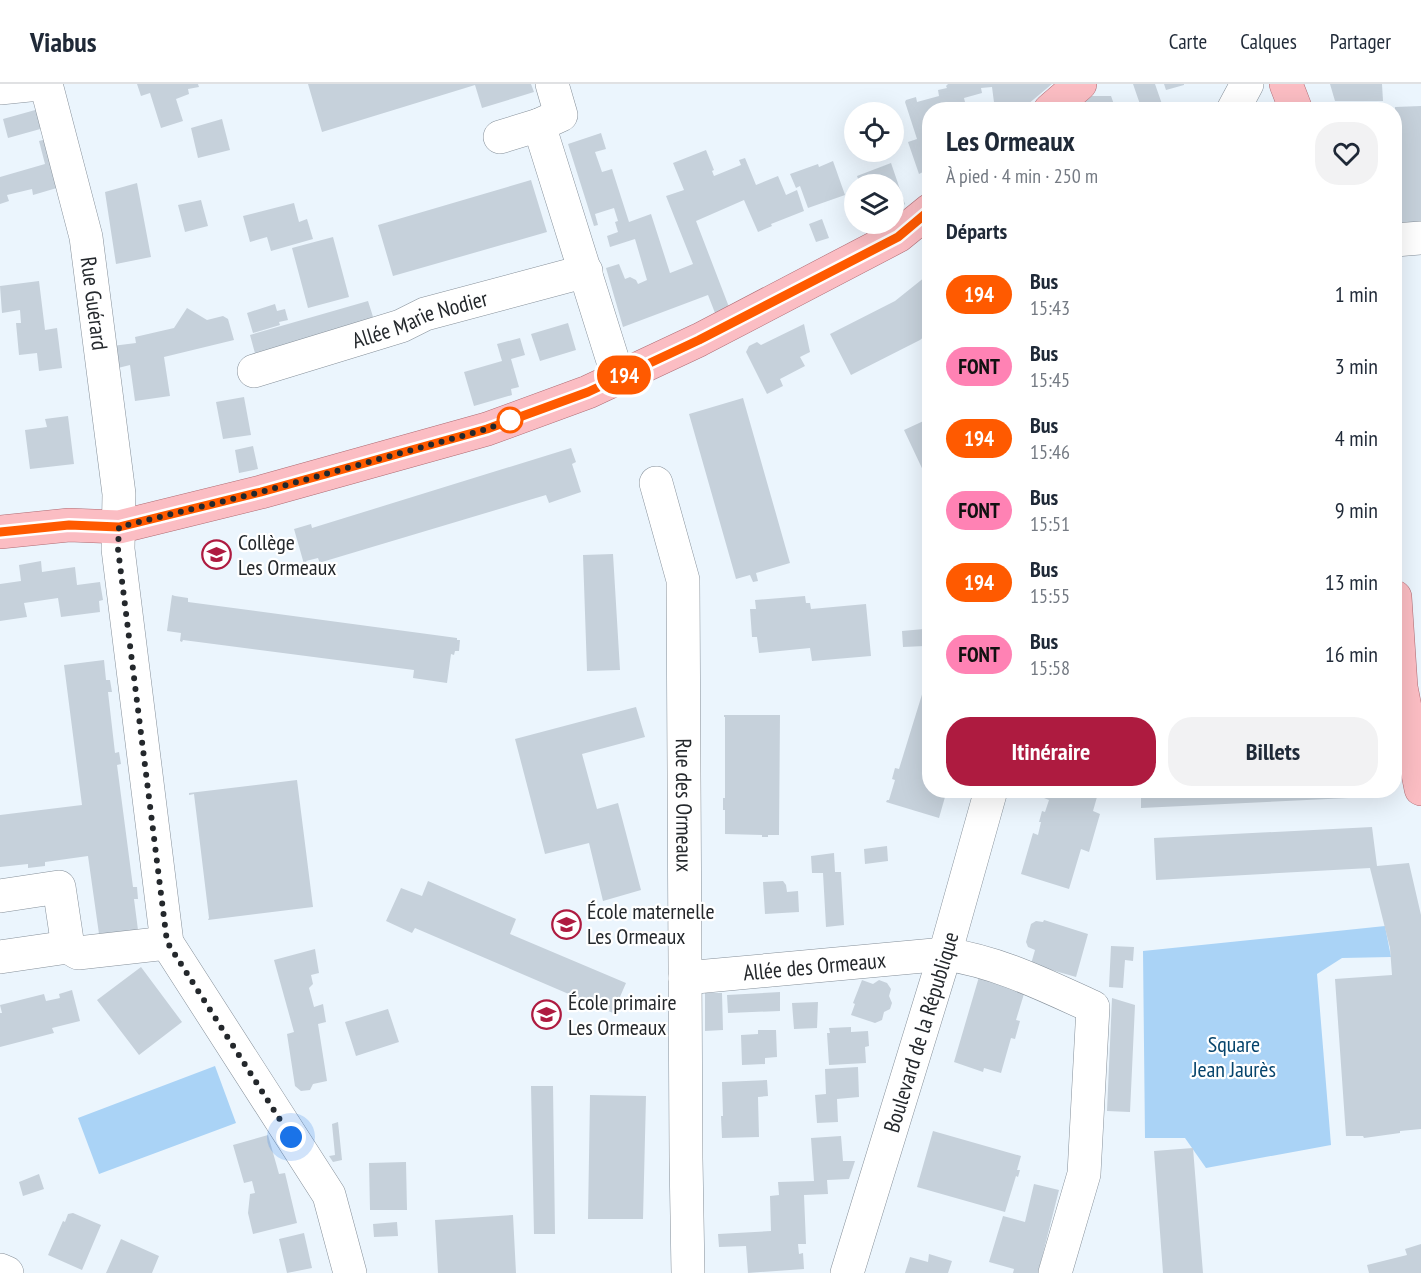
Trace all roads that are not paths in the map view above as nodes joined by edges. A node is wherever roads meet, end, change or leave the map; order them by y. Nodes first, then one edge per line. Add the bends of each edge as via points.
1 (39, 84) edge
2 (46, 84) edge
3 (552, 84) edge
4 (1080, 84) edge
5 (1247, 84) edge
6 (1286, 84) edge
7 (0, 87) edge
8 (1059, 102) edge
9 (1237, 102) edge
10 (1293, 102) edge
11 (539, 125) junction
12 (500, 137) dead end
13 (922, 217) edge
14 (1421, 238) edge
15 (1402, 239) edge
16 (586, 271) junction
17 (254, 371) dead end
18 (618, 377) junction
19 (656, 483) dead end
20 (119, 527) junction
21 (0, 532) edge
22 (1402, 692) edge
23 (1421, 789) edge
24 (989, 798) edge
25 (0, 896) edge
26 (167, 942) junction
27 (68, 947) junction
28 (945, 954) junction
29 (0, 957) edge
30 (685, 978) junction
31 (0, 1270) edge
32 (7, 1273) edge
33 (350, 1273) edge
34 (688, 1273) edge
35 (847, 1273) edge
36 (1055, 1273) edge

1 - 7 street
2 - 20 street, Rue Guérard via 86,237 119,494
3 - 11 street via 561,115
4 - 8 main road
5 - 9 street
6 - 10 main road
11 - 12 street
11 - 16 street
13 - 18 main road via 898,237 699,340
14 - 15 street
16 - 17 street, Allée Marie Nodier via 425,314 401,326
16 - 18 street
18 - 20 main road via 487,429
19 - 30 street, Rue des Ormeaux via 683,580
20 - 21 main road via 69,525
20 - 26 street, Rue Guérard via 118,549
22 - 23 main road
24 - 28 street, Boulevard de la République
25 - 27 street via 59,887
26 - 27 street via 78,954
26 - 33 street via 328,1195
27 - 29 street
28 - 30 street, Allée des Ormeaux
28 - 35 street, Boulevard de la République
28 - 36 street, Allée des Ormeaux via 1020,974 1093,1008 1084,1174
30 - 34 street, Rue des Ormeaux
31 - 32 street

